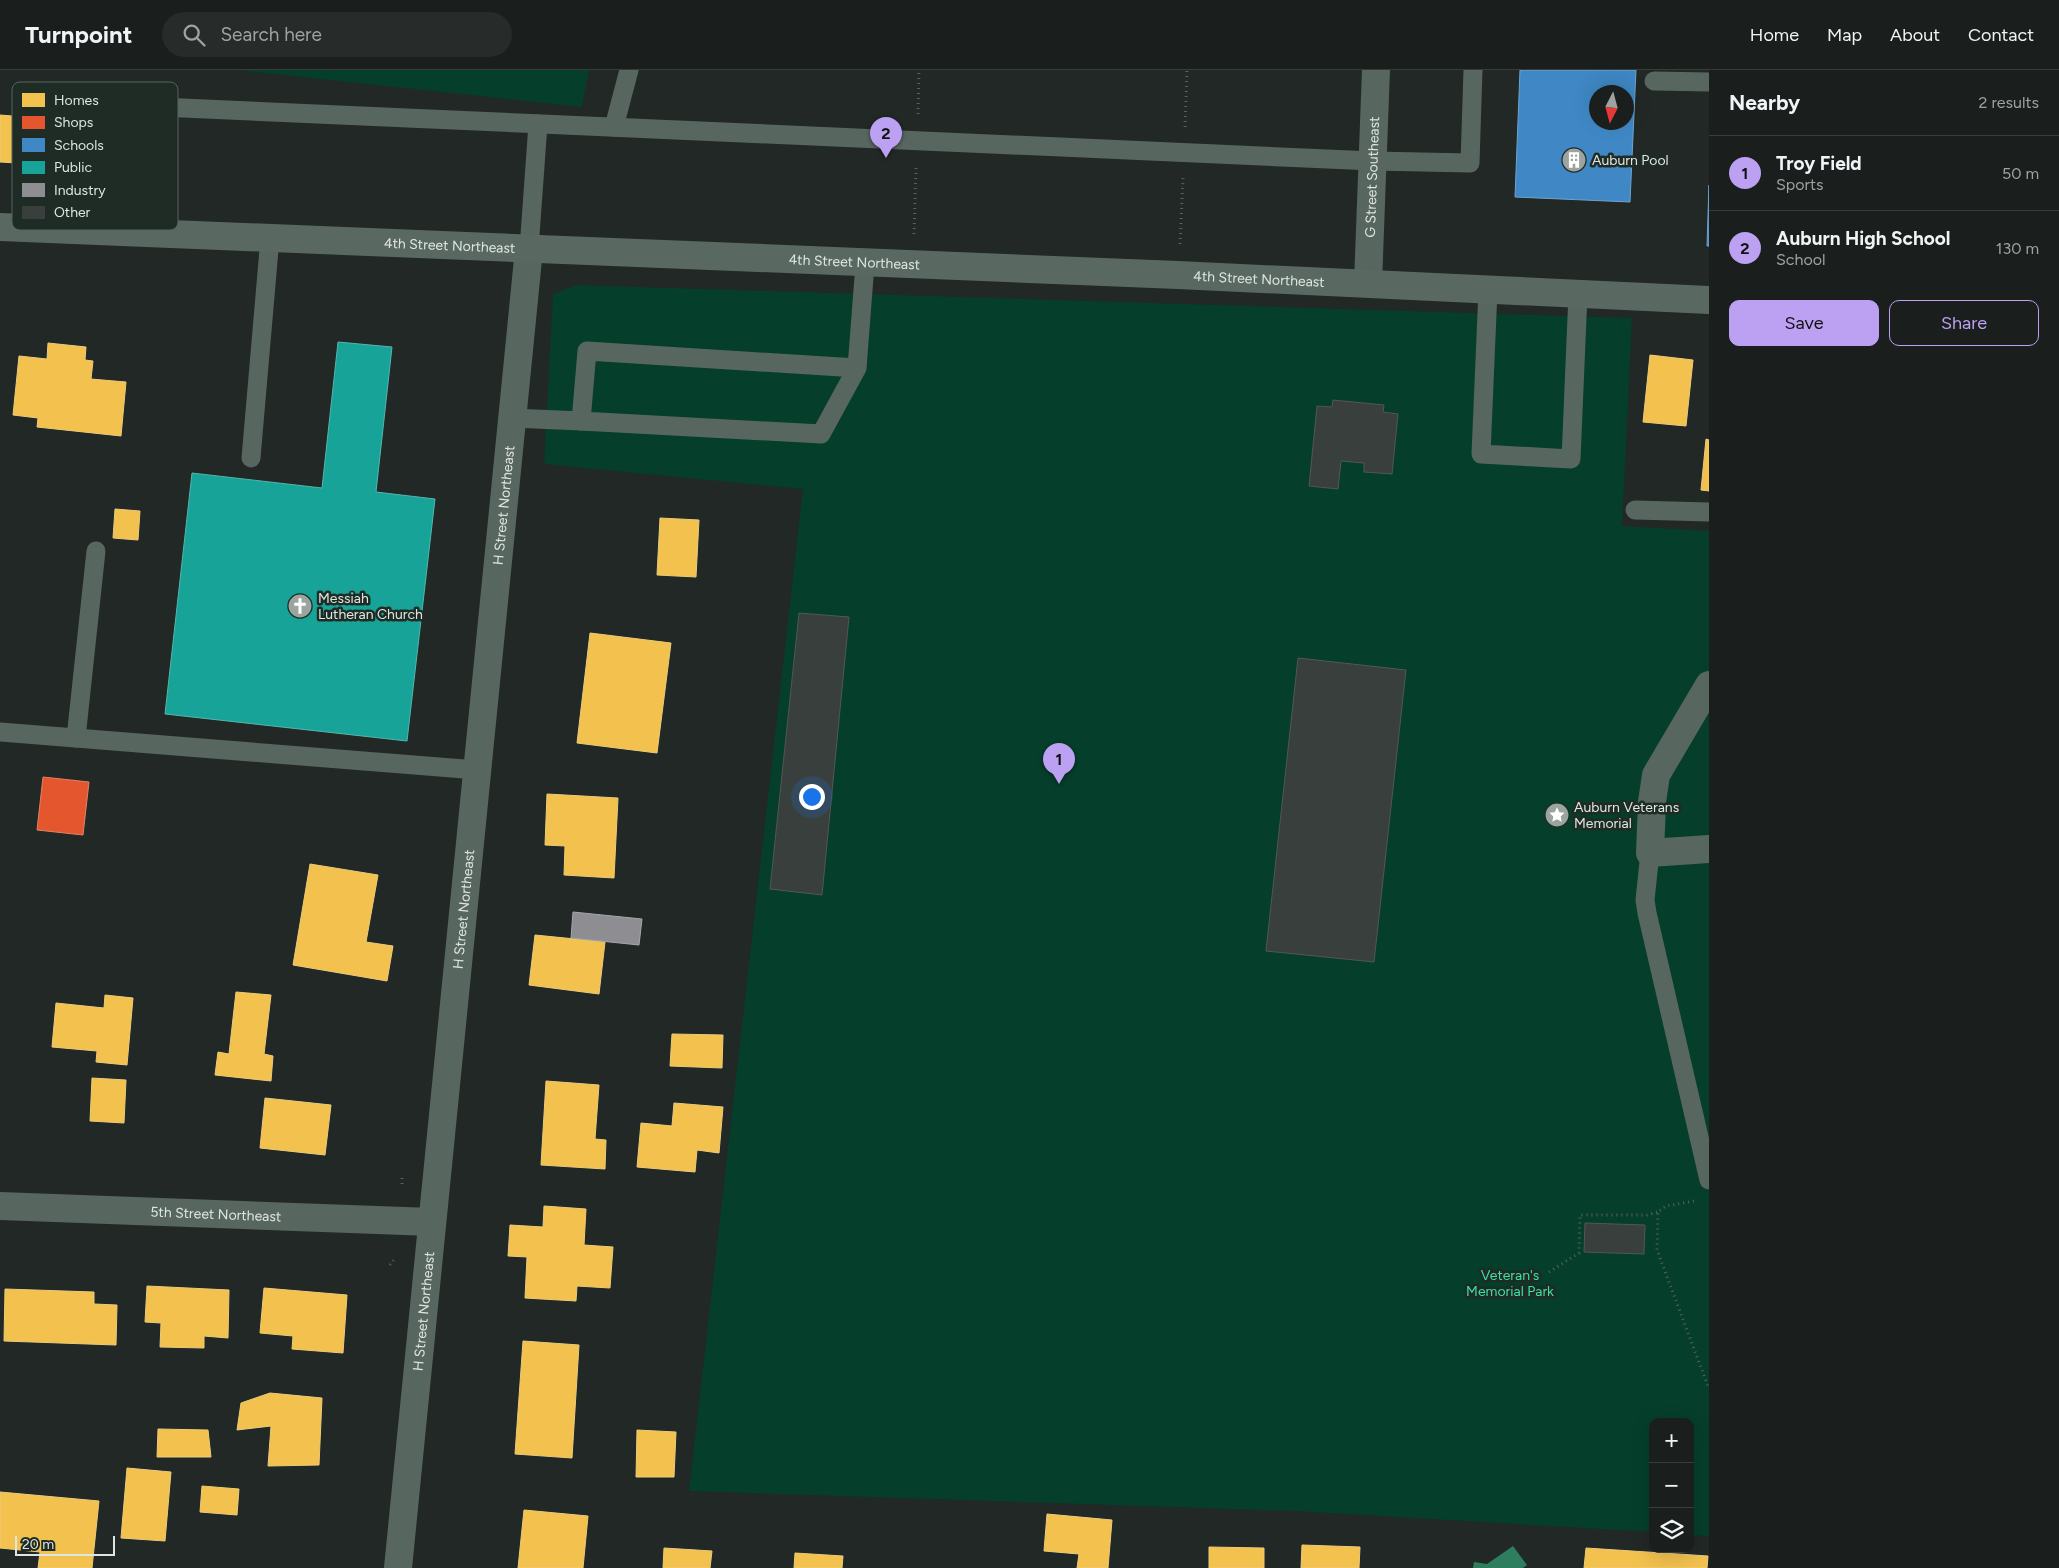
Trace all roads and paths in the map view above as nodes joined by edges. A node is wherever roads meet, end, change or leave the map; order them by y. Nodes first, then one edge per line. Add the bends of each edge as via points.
1 (629, 70) edge
2 (1376, 70) edge
3 (1473, 70) edge
4 (1654, 81) dead end
5 (1709, 82) edge
6 (178, 108) edge
7 (538, 124) junction
8 (614, 127) junction
9 (1373, 161) junction
10 (73, 230) edge
11 (97, 231) joint
12 (270, 238) junction
13 (529, 249) junction
14 (865, 264) junction
15 (1368, 283) junction
16 (1488, 290) junction
17 (1578, 294) junction
18 (1709, 300) edge
19 (857, 368) junction
20 (512, 418) junction
21 (581, 421) junction
22 (251, 458) dead end
23 (1635, 510) dead end
24 (1709, 512) edge
25 (96, 551) dead end
26 (1709, 685) edge
27 (0, 732) edge
28 (76, 738) junction
29 (477, 770) junction
30 (1709, 849) edge
31 (1650, 854) junction
32 (402, 1177) dead end
33 (1709, 1180) edge
34 (402, 1184) dead end
35 (1700, 1200) dead end
36 (0, 1206) edge
37 (1658, 1212) junction
38 (432, 1222) junction
39 (395, 1258) dead end
40 (390, 1264) dead end
41 (1549, 1272) dead end
42 (1709, 1389) edge
43 (398, 1568) edge

1 - 8 lane
2 - 9 street, G Street Southeast
3 - 9 lane via 1470,163
4 - 5 lane
6 - 7 lane
7 - 8 lane
7 - 13 lane
8 - 9 lane
9 - 15 street, G Street Southeast
10 - 11 street, 4th Street Northeast
11 - 12 street, 4th Street Northeast
12 - 13 street, 4th Street Northeast
12 - 22 lane
13 - 14 street, 4th Street Northeast
13 - 20 street, H Street Northeast
14 - 15 street, 4th Street Northeast
14 - 19 lane
15 - 16 street, 4th Street Northeast
16 - 17 street, 4th Street Northeast
16 - 17 lane via 1481,454 1571,459
17 - 18 street, 4th Street Northeast
19 - 21 lane via 821,434
19 - 21 lane via 588,351
20 - 21 lane
20 - 29 street, H Street Northeast
23 - 24 lane
25 - 28 lane
26 - 31 street via 1656,775
27 - 28 lane
28 - 29 lane
29 - 38 street, H Street Northeast
30 - 31 street
31 - 33 lane via 1645,900 1647,913
32 - 34 path
35 - 37 path via 1666,1206
36 - 38 street, 5th Street Northeast
37 - 41 path via 1646,1216 1580,1215 1579,1253
37 - 42 path via 1657,1250
38 - 43 street, H Street Northeast
39 - 40 path

